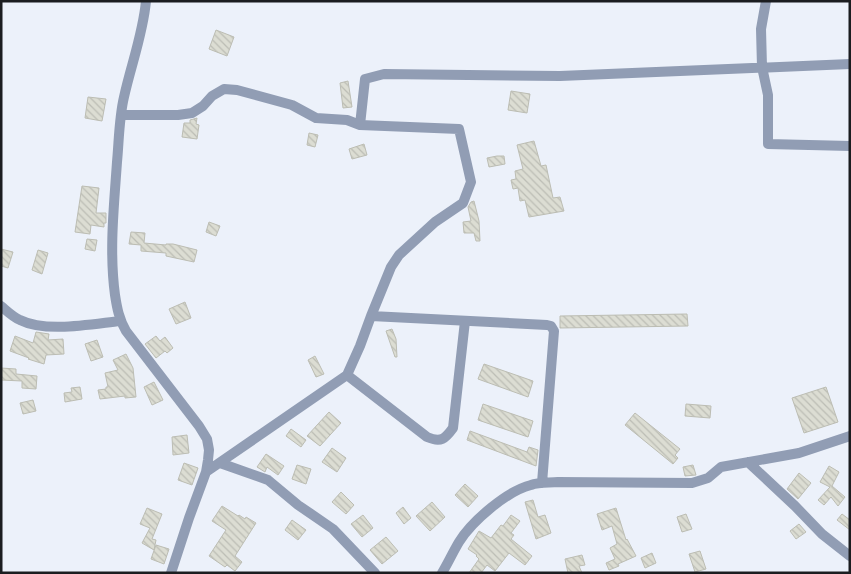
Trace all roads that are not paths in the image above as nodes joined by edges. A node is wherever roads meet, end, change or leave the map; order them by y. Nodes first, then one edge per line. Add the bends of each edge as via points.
1 (146, 1) edge
2 (766, 1) edge
3 (850, 64) edge
4 (762, 67) junction
5 (121, 115) junction
6 (360, 125) junction
7 (850, 146) edge
8 (1, 306) edge
9 (370, 316) junction
10 (465, 321) junction
11 (120, 322) junction
12 (348, 375) junction
13 (850, 436) edge
14 (748, 462) junction
15 (220, 463) junction
16 (206, 472) junction
17 (542, 483) junction
18 (850, 556) edge
19 (171, 573) edge
20 (375, 573) edge
21 (442, 573) edge

1 - 5 street
2 - 4 street via 761,29
3 - 4 street
4 - 6 street via 560,76 384,74 365,79
4 - 7 street via 768,95 768,144
5 - 6 street via 192,113 224,89 292,105 316,118 347,120
5 - 11 street via 112,230 113,282
6 - 9 street via 459,129 471,182 462,203 434,222 399,255
8 - 11 street via 35,326 51,328
9 - 10 street
9 - 12 street
10 - 12 street via 453,428 447,437 440,440 427,437
10 - 17 street via 547,325 554,331
11 - 16 street via 200,426 209,450
12 - 15 street
13 - 14 street via 799,453
14 - 17 street via 721,467 708,478 692,483
14 - 18 street via 822,534
15 - 16 street
15 - 20 street via 268,480 334,529
16 - 19 street
17 - 21 street via 519,489 477,520 459,541

